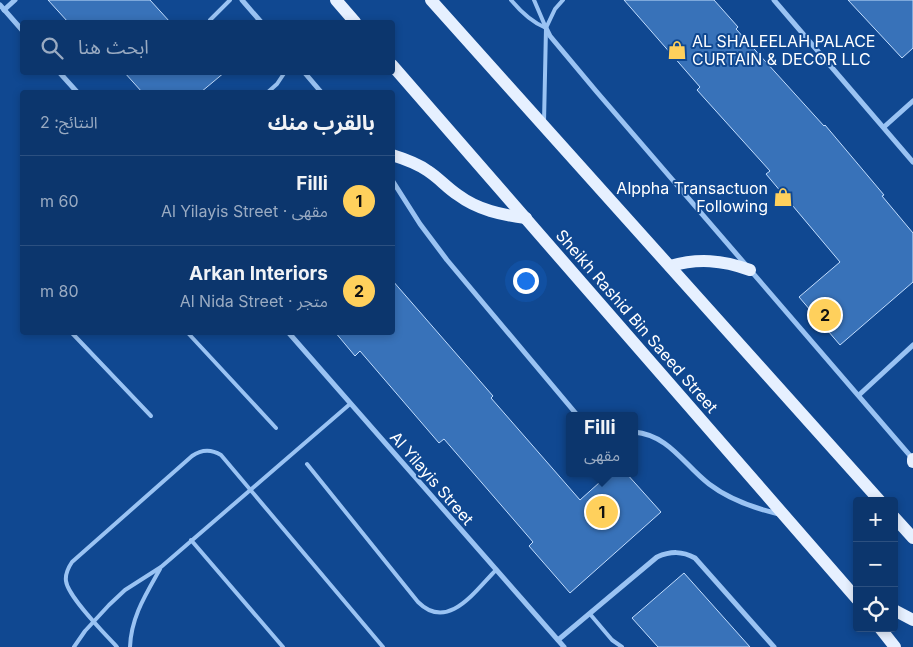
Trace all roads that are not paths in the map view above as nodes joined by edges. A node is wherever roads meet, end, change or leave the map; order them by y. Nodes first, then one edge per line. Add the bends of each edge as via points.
1 (15, 0) edge
2 (230, 0) edge
3 (242, 0) edge
4 (336, 0) edge
5 (431, 0) edge
6 (511, 0) edge
7 (534, 0) edge
8 (563, 0) edge
9 (774, 0) edge
10 (2, 7) edge
11 (210, 20) dead end
12 (259, 20) edge
13 (354, 20) edge
14 (20, 28) edge
15 (546, 28) junction
16 (395, 68) edge
17 (63, 75) edge
18 (282, 75) edge
19 (307, 75) edge
20 (75, 90) edge
21 (270, 90) edge
22 (319, 90) edge
23 (913, 101) edge
24 (544, 126) junction
25 (884, 127) junction
26 (395, 156) edge
27 (913, 162) edge
28 (395, 185) edge
29 (526, 218) junction
30 (670, 266) junction
31 (750, 270) junction
32 (74, 335) edge
33 (190, 335) edge
34 (291, 335) edge
35 (913, 345) edge
36 (859, 395) junction
37 (350, 404) junction
38 (575, 412) edge
39 (151, 416) dead end
40 (276, 428) dead end
41 (638, 433) edge
42 (913, 460) edge
43 (307, 464) dead end
44 (250, 490) junction
45 (876, 497) edge
46 (783, 514) junction
47 (898, 521) edge
48 (913, 538) edge
49 (192, 540) junction
50 (161, 567) junction
51 (496, 570) junction
52 (853, 594) edge
53 (898, 612) edge
54 (590, 614) junction
55 (94, 620) junction
56 (913, 620) edge
57 (883, 632) edge
58 (558, 640) junction
59 (612, 640) junction
60 (74, 647) edge
61 (117, 647) edge
62 (130, 647) edge
63 (283, 647) edge
64 (384, 647) edge
65 (564, 647) edge
66 (613, 647) edge
67 (622, 647) edge
68 (774, 647) edge
69 (896, 647) edge

1 - 10 street
2 - 11 lane
3 - 12 street
4 - 13 main road
5 - 24 main road
6 - 15 lane via 528,18
7 - 15 lane
8 - 15 lane
9 - 25 street
10 - 14 street
15 - 24 lane
15 - 31 street via 583,76
16 - 29 main road, Sheikh Rashid Bin Saeed Street
17 - 20 street
18 - 21 lane
19 - 22 street
23 - 25 street
24 - 30 main road
25 - 27 street
26 - 29 main road via 429,171 474,204 499,214
28 - 38 street via 443,254
29 - 46 main road, Sheikh Rashid Bin Saeed Street
30 - 31 main road via 702,260 726,262
30 - 45 main road
31 - 36 street
32 - 39 lane
33 - 40 lane
34 - 37 street, Al Yilayis Street
35 - 36 street
36 - 42 street
37 - 44 lane
37 - 51 street, Al Yilayis Street
41 - 46 street via 670,446 693,470 725,495 744,504
43 - 51 lane via 418,602 430,610 444,613 458,608
44 - 49 lane
44 - 55 lane via 217,452 206,450 192,456 72,562 66,582 68,589
44 - 64 lane
46 - 52 main road, Sheikh Rashid Bin Saeed Street
47 - 48 main road
49 - 50 lane
49 - 63 lane
50 - 55 lane via 125,590
50 - 62 lane via 136,612
51 - 58 street, Al Yilayis Street
53 - 56 main road
54 - 58 street
54 - 59 lane
54 - 68 street via 658,558 680,552 701,564
55 - 60 lane
55 - 61 lane
57 - 69 main road
58 - 65 street, Al Yilayis Street
59 - 66 lane
59 - 67 lane

